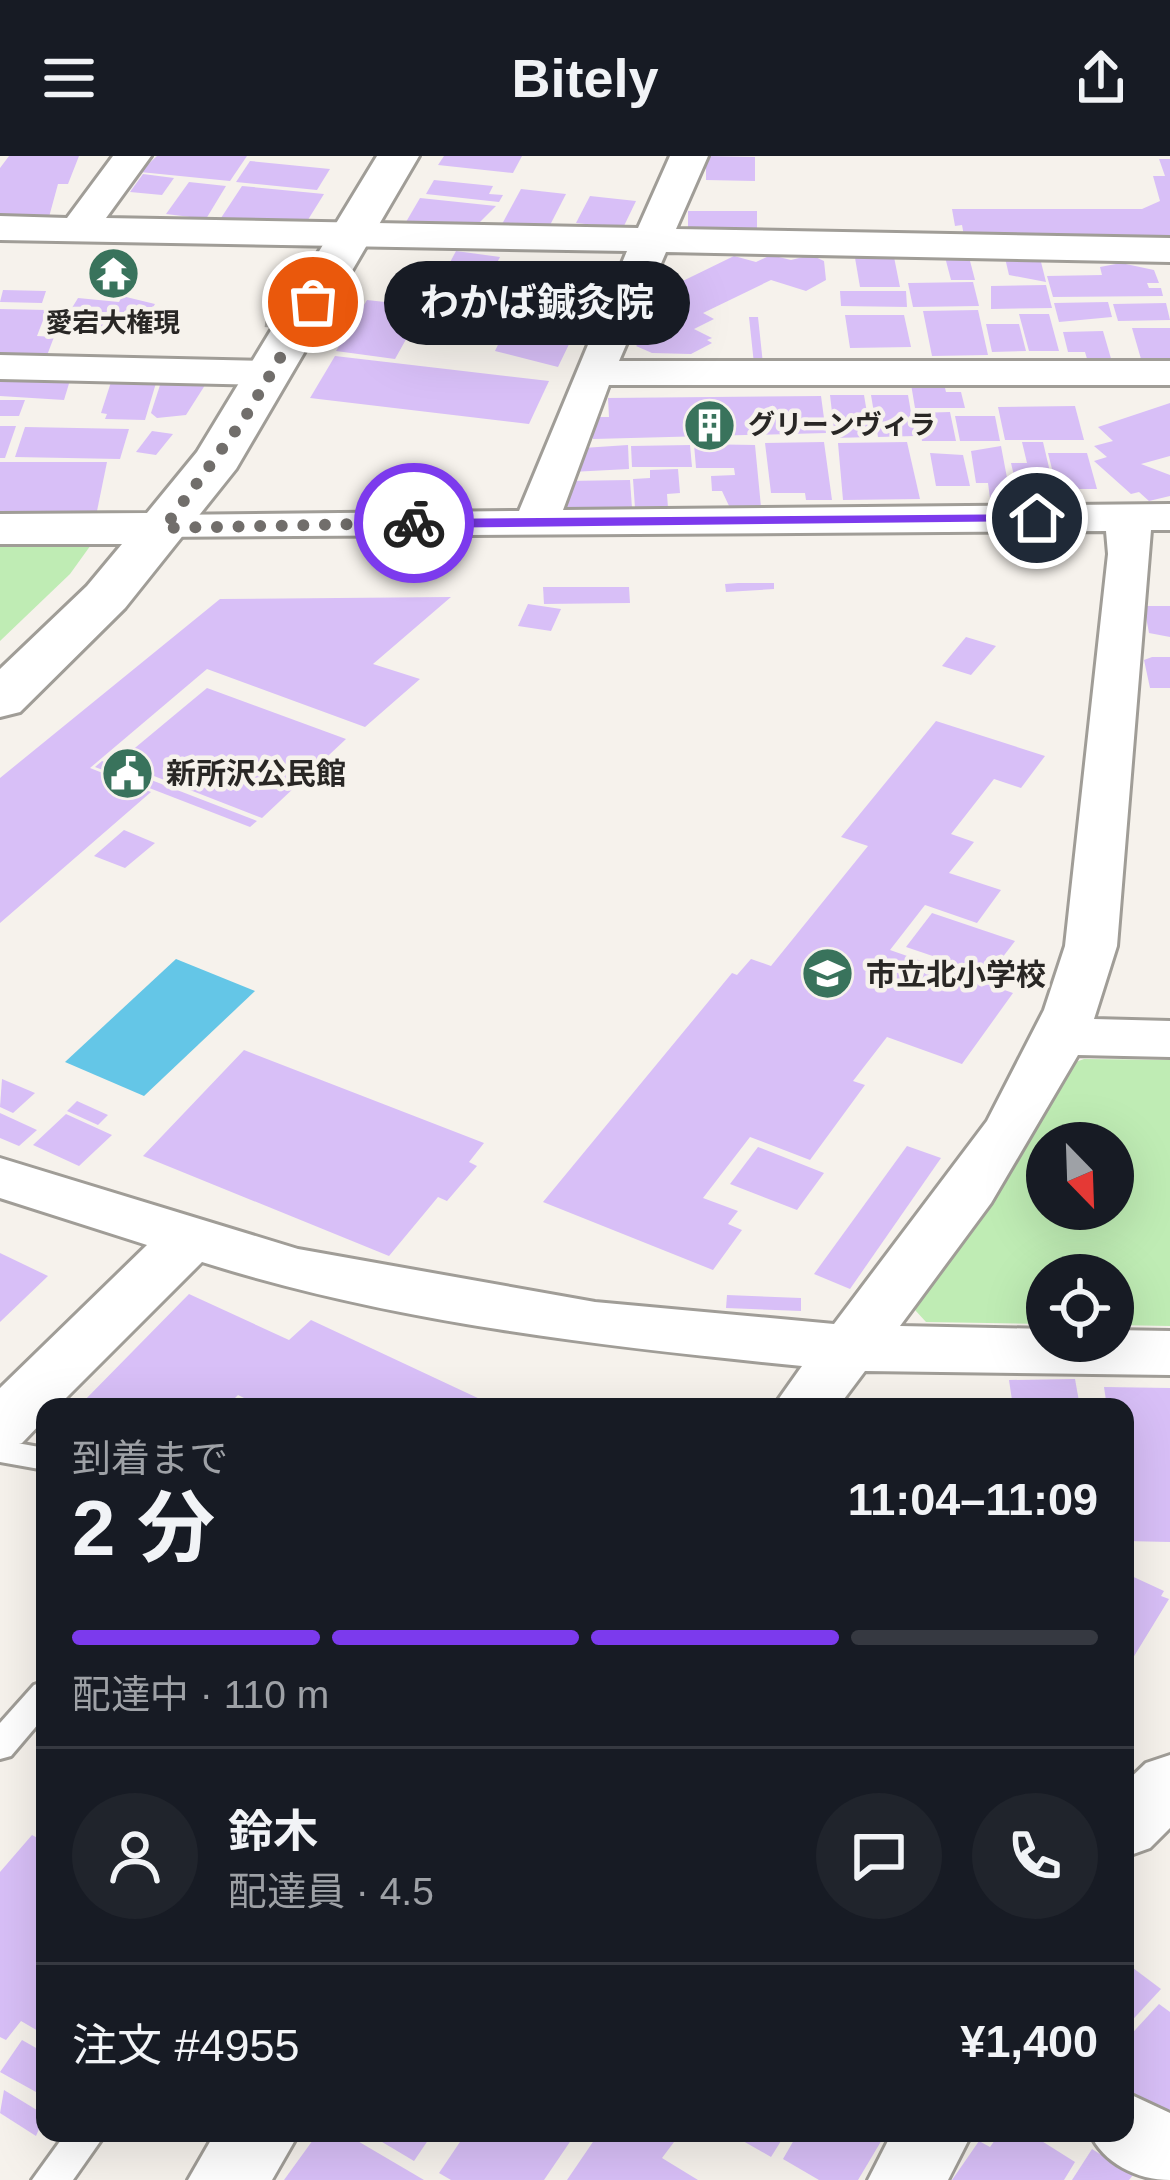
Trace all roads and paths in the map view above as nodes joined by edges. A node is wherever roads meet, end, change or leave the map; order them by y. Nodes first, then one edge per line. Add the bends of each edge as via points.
1 (132, 156) edge
2 (398, 156) edge
3 (689, 156) edge
4 (0, 229) edge
5 (79, 230) junction
6 (350, 236) junction
7 (652, 244) junction
8 (1170, 250) edge
9 (265, 324) dead end
10 (329, 331) dead end
11 (0, 367) edge
12 (269, 373) junction
13 (593, 373) junction
14 (1170, 373) edge
15 (1149, 518) edge
16 (536, 521) junction
17 (164, 528) junction
18 (0, 529) edge
19 (1146, 644) edge
20 (0, 700) edge
21 (1058, 1036) junction
22 (1170, 1039) edge
23 (0, 1178) edge
24 (190, 1238) junction
25 (848, 1348) junction
26 (1170, 1353) edge
27 (811, 1398) edge
28 (0, 1426) edge
29 (0, 1451) edge
30 (36, 1457) edge
31 (36, 1704) edge
32 (0, 1746) edge
33 (1170, 1785) edge
34 (1134, 1819) edge
35 (1134, 2132) edge
36 (81, 2142) edge
37 (254, 2142) edge
38 (929, 2142) edge
39 (1170, 2153) edge
40 (50, 2180) edge
41 (226, 2180) edge
42 (906, 2180) edge

1 - 5 street
2 - 6 street
3 - 7 street
4 - 5 street
5 - 6 street
6 - 7 street
6 - 12 street
7 - 8 street
7 - 13 street
9 - 10 path, bridge
11 - 12 street
12 - 17 street
13 - 14 street
13 - 16 street
15 - 16 street
15 - 19 street
16 - 17 street
17 - 18 street
17 - 20 street
19 - 21 street via 1091,946 1078,1000
21 - 22 street
21 - 25 street via 975,1177
23 - 24 street
24 - 25 street via 409,1294 595,1324
24 - 28 street
25 - 26 street
25 - 27 street
29 - 30 lane
31 - 32 lane
33 - 34 street
35 - 39 street
36 - 40 lane
37 - 41 street
38 - 42 street

